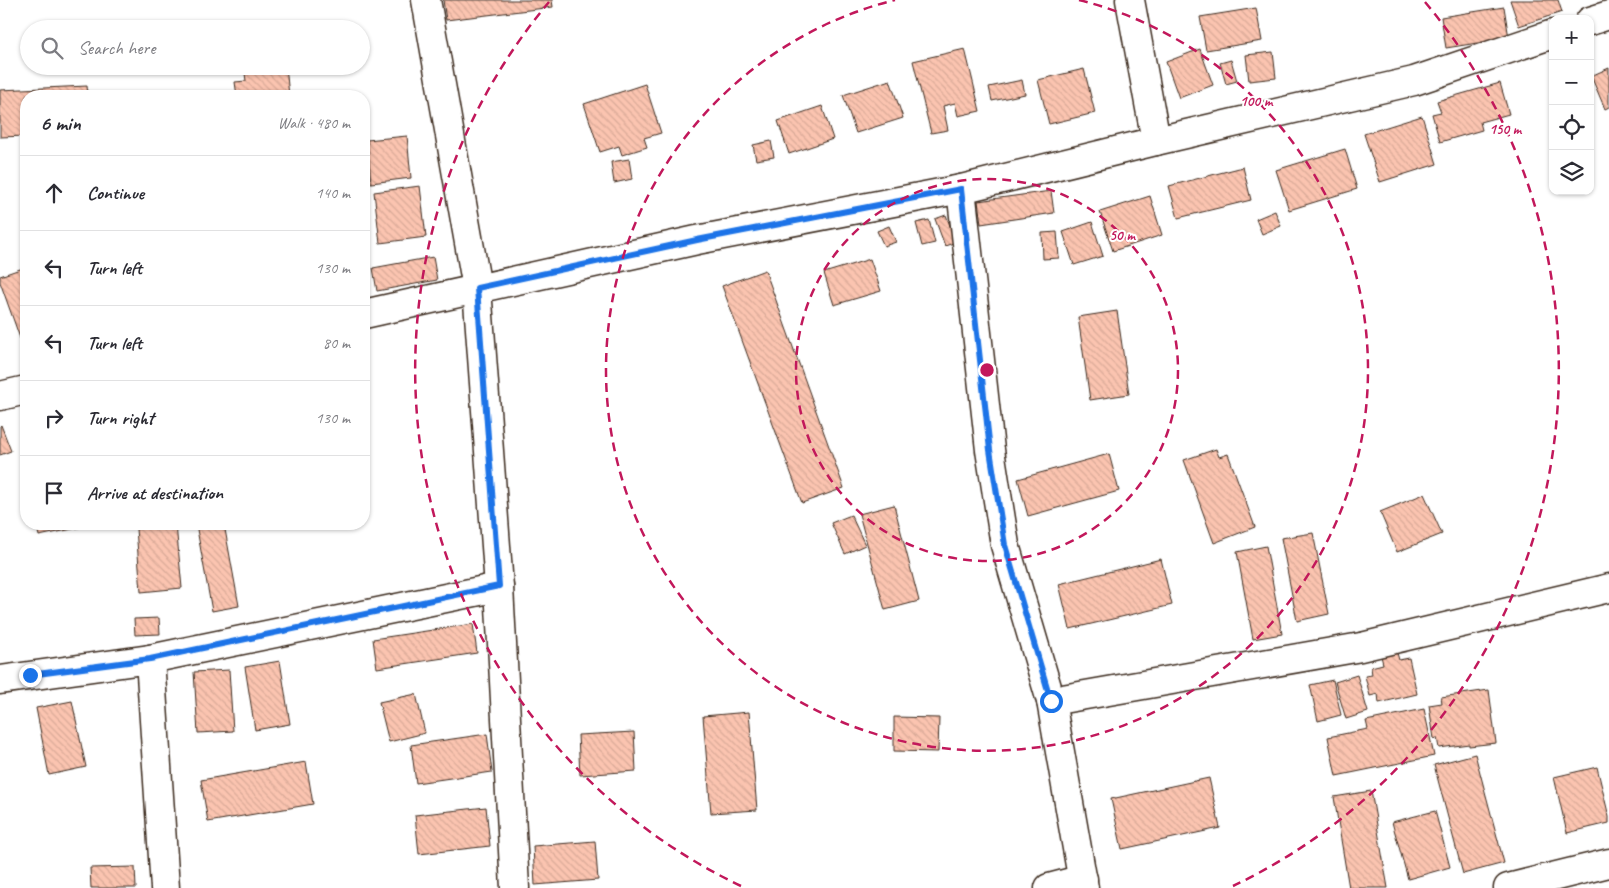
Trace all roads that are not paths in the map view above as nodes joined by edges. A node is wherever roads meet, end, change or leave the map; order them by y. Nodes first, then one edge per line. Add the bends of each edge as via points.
1 (426, 0) edge
2 (1130, 0) edge
3 (1609, 15) edge
4 (1594, 20) edge
5 (1549, 35) edge
6 (1156, 141) junction
7 (961, 189) junction
8 (477, 288) junction
9 (370, 313) edge
10 (20, 391) edge
11 (0, 396) edge
12 (499, 586) junction
13 (1609, 588) edge
14 (150, 659) junction
15 (0, 680) edge
16 (1051, 701) junction
17 (1609, 863) edge
18 (1083, 883) edge
19 (165, 888) edge
20 (515, 888) edge
21 (1049, 888) edge
22 (1508, 888) edge

1 - 8 street
2 - 6 street
3 - 4 street
5 - 6 street via 1414,82
6 - 7 street
7 - 8 street via 697,240
7 - 16 street via 990,450 1005,545
8 - 9 street
8 - 12 street
10 - 11 street
12 - 14 street
12 - 20 street
13 - 16 street via 1361,647
14 - 15 street
14 - 19 street
16 - 18 street
17 - 22 street
18 - 21 street

